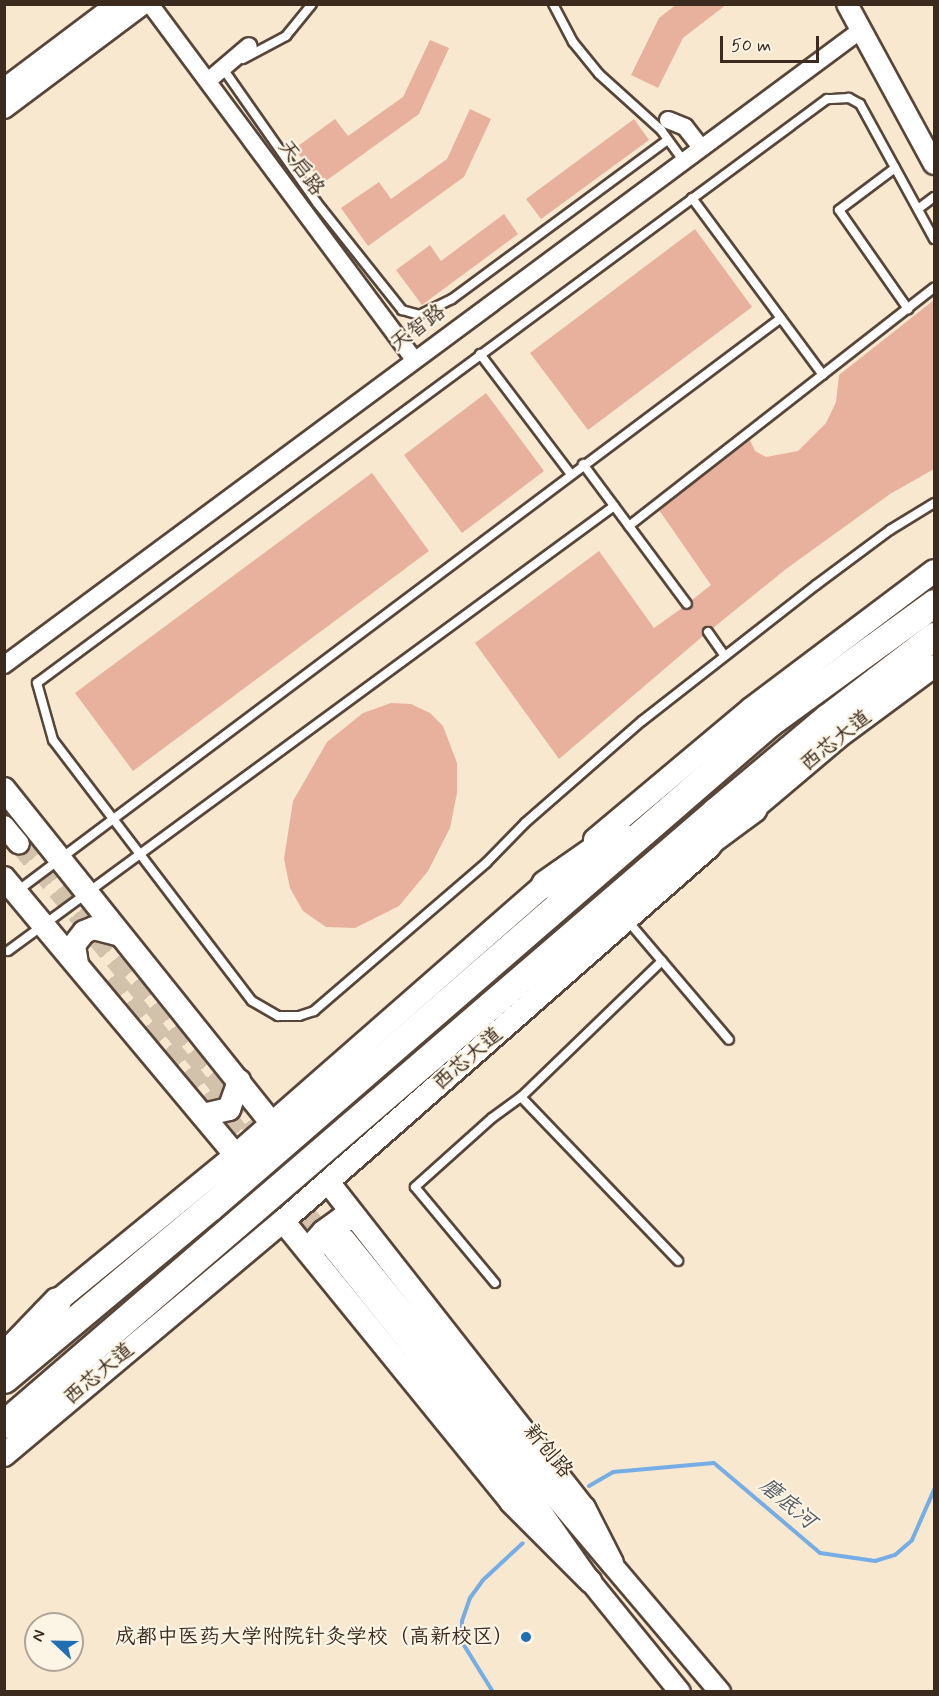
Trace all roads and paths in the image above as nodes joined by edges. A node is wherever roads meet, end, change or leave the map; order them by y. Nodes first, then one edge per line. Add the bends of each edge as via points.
1 (117, 4) edge
2 (143, 4) edge
3 (150, 4) edge
4 (312, 4) edge
5 (553, 4) edge
6 (847, 4) edge
7 (861, 30) junction
8 (249, 46) dead end
9 (215, 76) junction
10 (4, 88) edge
11 (4, 108) edge
12 (669, 130) junction
13 (700, 146) junction
14 (683, 160) junction
15 (934, 164) edge
16 (895, 168) junction
17 (934, 197) edge
18 (692, 198) junction
19 (918, 209) junction
20 (934, 239) edge
21 (934, 288) edge
22 (908, 309) junction
23 (780, 318) junction
24 (480, 354) junction
25 (414, 359) junction
26 (823, 375) junction
27 (583, 464) junction
28 (570, 473) junction
29 (934, 503) edge
30 (614, 506) junction
31 (629, 526) junction
32 (934, 571) edge
33 (934, 603) edge
34 (687, 604) dead end
35 (708, 632) dead end
36 (934, 636) edge
37 (724, 655) junction
38 (4, 665) edge
39 (934, 666) edge
40 (769, 723) junction
41 (4, 789) edge
42 (753, 808) junction
43 (111, 817) junction
44 (4, 826) edge
45 (11, 847) tunnel mouth
46 (138, 852) junction
47 (58, 856) junction
48 (545, 884) junction
49 (10, 885) edge
50 (85, 891) junction
51 (626, 920) junction
52 (43, 923) junction
53 (117, 934) junction
54 (8, 951) dead end
55 (662, 961) junction
56 (77, 964) junction
57 (521, 979) junction
58 (729, 1040) dead end
59 (239, 1081) junction
60 (521, 1097) junction
61 (202, 1115) junction
62 (272, 1123) junction
63 (236, 1155) junction
64 (328, 1182) junction
65 (283, 1221) junction
66 (336, 1240) junction
67 (678, 1261) dead end
68 (495, 1283) dead end
69 (57, 1301) junction
70 (4, 1346) edge
71 (4, 1356) edge
72 (4, 1378) edge
73 (4, 1424) edge
74 (4, 1455) edge
75 (612, 1563) joint
76 (590, 1581) joint
77 (680, 1692) edge
78 (720, 1692) edge

1 - 10 street
2 - 11 street
3 - 9 street, 天启路
4 - 9 lane via 286,36
5 - 12 lane via 573,42 599,74
6 - 7 street
7 - 13 street, 天智路
7 - 15 street
8 - 9 street
9 - 12 lane via 402,310 419,315 452,299
9 - 25 street, 天启路
12 - 13 street via 685,127
12 - 14 lane
13 - 14 street, 天智路
14 - 25 street, 天智路
16 - 18 lane via 860,104 839,96 827,99
16 - 19 lane
16 - 22 lane via 839,210
17 - 19 lane
18 - 23 lane
18 - 24 lane
19 - 20 lane
21 - 22 lane
22 - 26 lane
23 - 26 lane
23 - 27 lane
24 - 28 lane
24 - 43 lane via 37,683 53,740
25 - 38 street, 天智路
26 - 31 lane
27 - 28 lane
27 - 30 lane
28 - 43 lane
29 - 37 lane via 890,530
30 - 31 lane
30 - 46 lane
31 - 34 lane
32 - 48 main road via 752,710
33 - 40 highway
35 - 37 lane
36 - 57 highway, 西芯大道 via 827,718
37 - 46 lane via 633,728 525,823 486,863 314,1011 278,1016 252,1001
39 - 42 main road, 西芯大道 via 838,737
40 - 48 highway via 683,780 612,838
40 - 72 highway via 210,1207
41 - 47 main road
42 - 51 main road, 西芯大道
42 - 57 highway
43 - 46 lane
43 - 47 lane
44 - 45 street
46 - 50 lane
47 - 49 lane
47 - 50 main road
48 - 62 main road
49 - 52 main road
50 - 52 lane
50 - 53 main road
51 - 55 lane
51 - 64 main road, 西芯大道
52 - 54 lane
52 - 56 main road
53 - 56 main road via 94,928 84,932 74,945
53 - 59 main road
55 - 58 lane
55 - 60 lane
56 - 61 main road
57 - 73 highway, 西芯大道
59 - 61 main road via 229,1108
59 - 62 main road
60 - 67 lane
60 - 68 lane via 415,1187
61 - 63 main road
62 - 63 main road
63 - 69 main road
64 - 65 main road, 西芯大道
64 - 66 main road
65 - 66 main road
65 - 74 main road, 西芯大道
66 - 75 main road via 584,1508
66 - 76 main road via 511,1502
69 - 70 main road
69 - 71 highway
75 - 78 street
76 - 77 street

